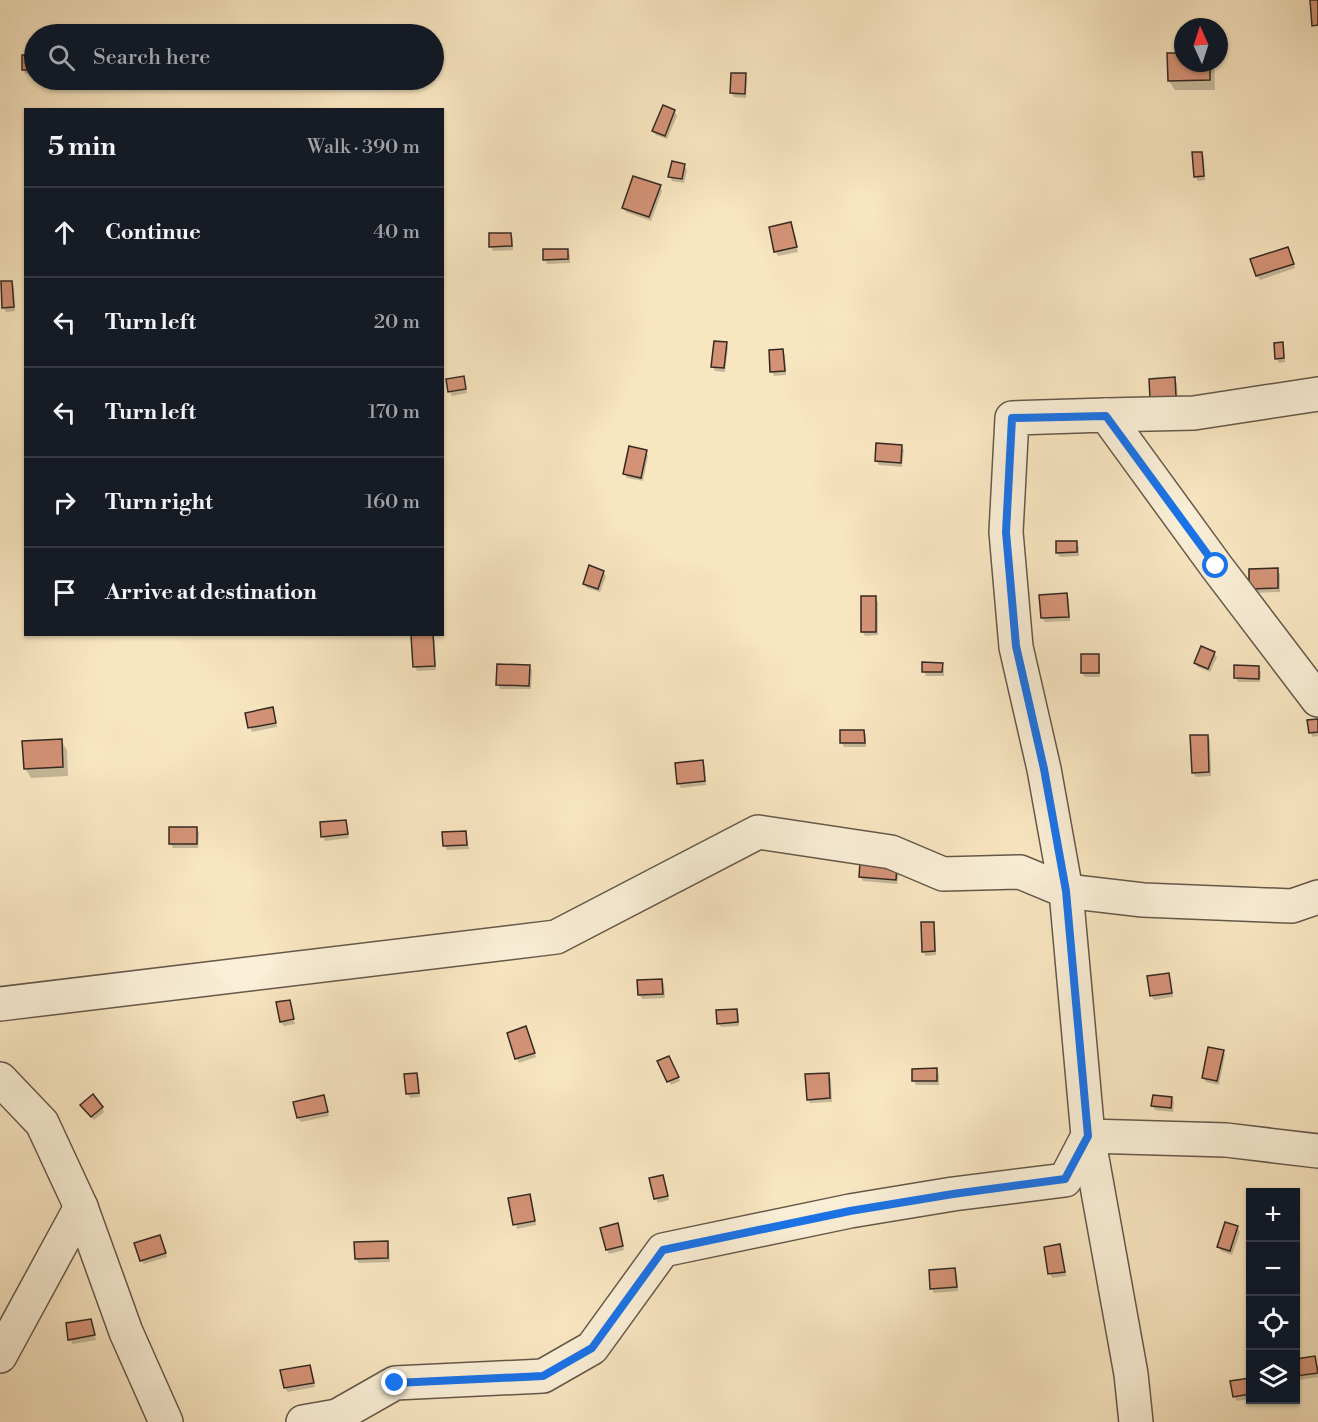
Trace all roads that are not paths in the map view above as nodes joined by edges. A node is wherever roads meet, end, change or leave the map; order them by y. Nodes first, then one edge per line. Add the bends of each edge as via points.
1 (1318, 394) edge
2 (1106, 416) junction
3 (1318, 700) edge
4 (1066, 891) junction
5 (1318, 897) edge
6 (0, 1004) edge
7 (0, 1079) edge
8 (1088, 1136) junction
9 (1318, 1151) edge
10 (81, 1207) junction
11 (0, 1356) edge
12 (166, 1422) edge
13 (303, 1422) edge
14 (1136, 1422) edge

1 - 2 street via 1194,413
2 - 3 street
2 - 4 street via 1012,418 1006,532 1016,646
4 - 5 street via 1143,900 1292,906
4 - 6 street via 1020,872 943,874 891,852 758,832 556,937
4 - 8 street
7 - 10 street via 42,1123
8 - 9 street via 1226,1140
8 - 13 street via 1065,1179 850,1211 663,1250 592,1348 543,1376 395,1383 337,1416
8 - 14 street via 1131,1374
10 - 11 street
10 - 12 street via 126,1332

